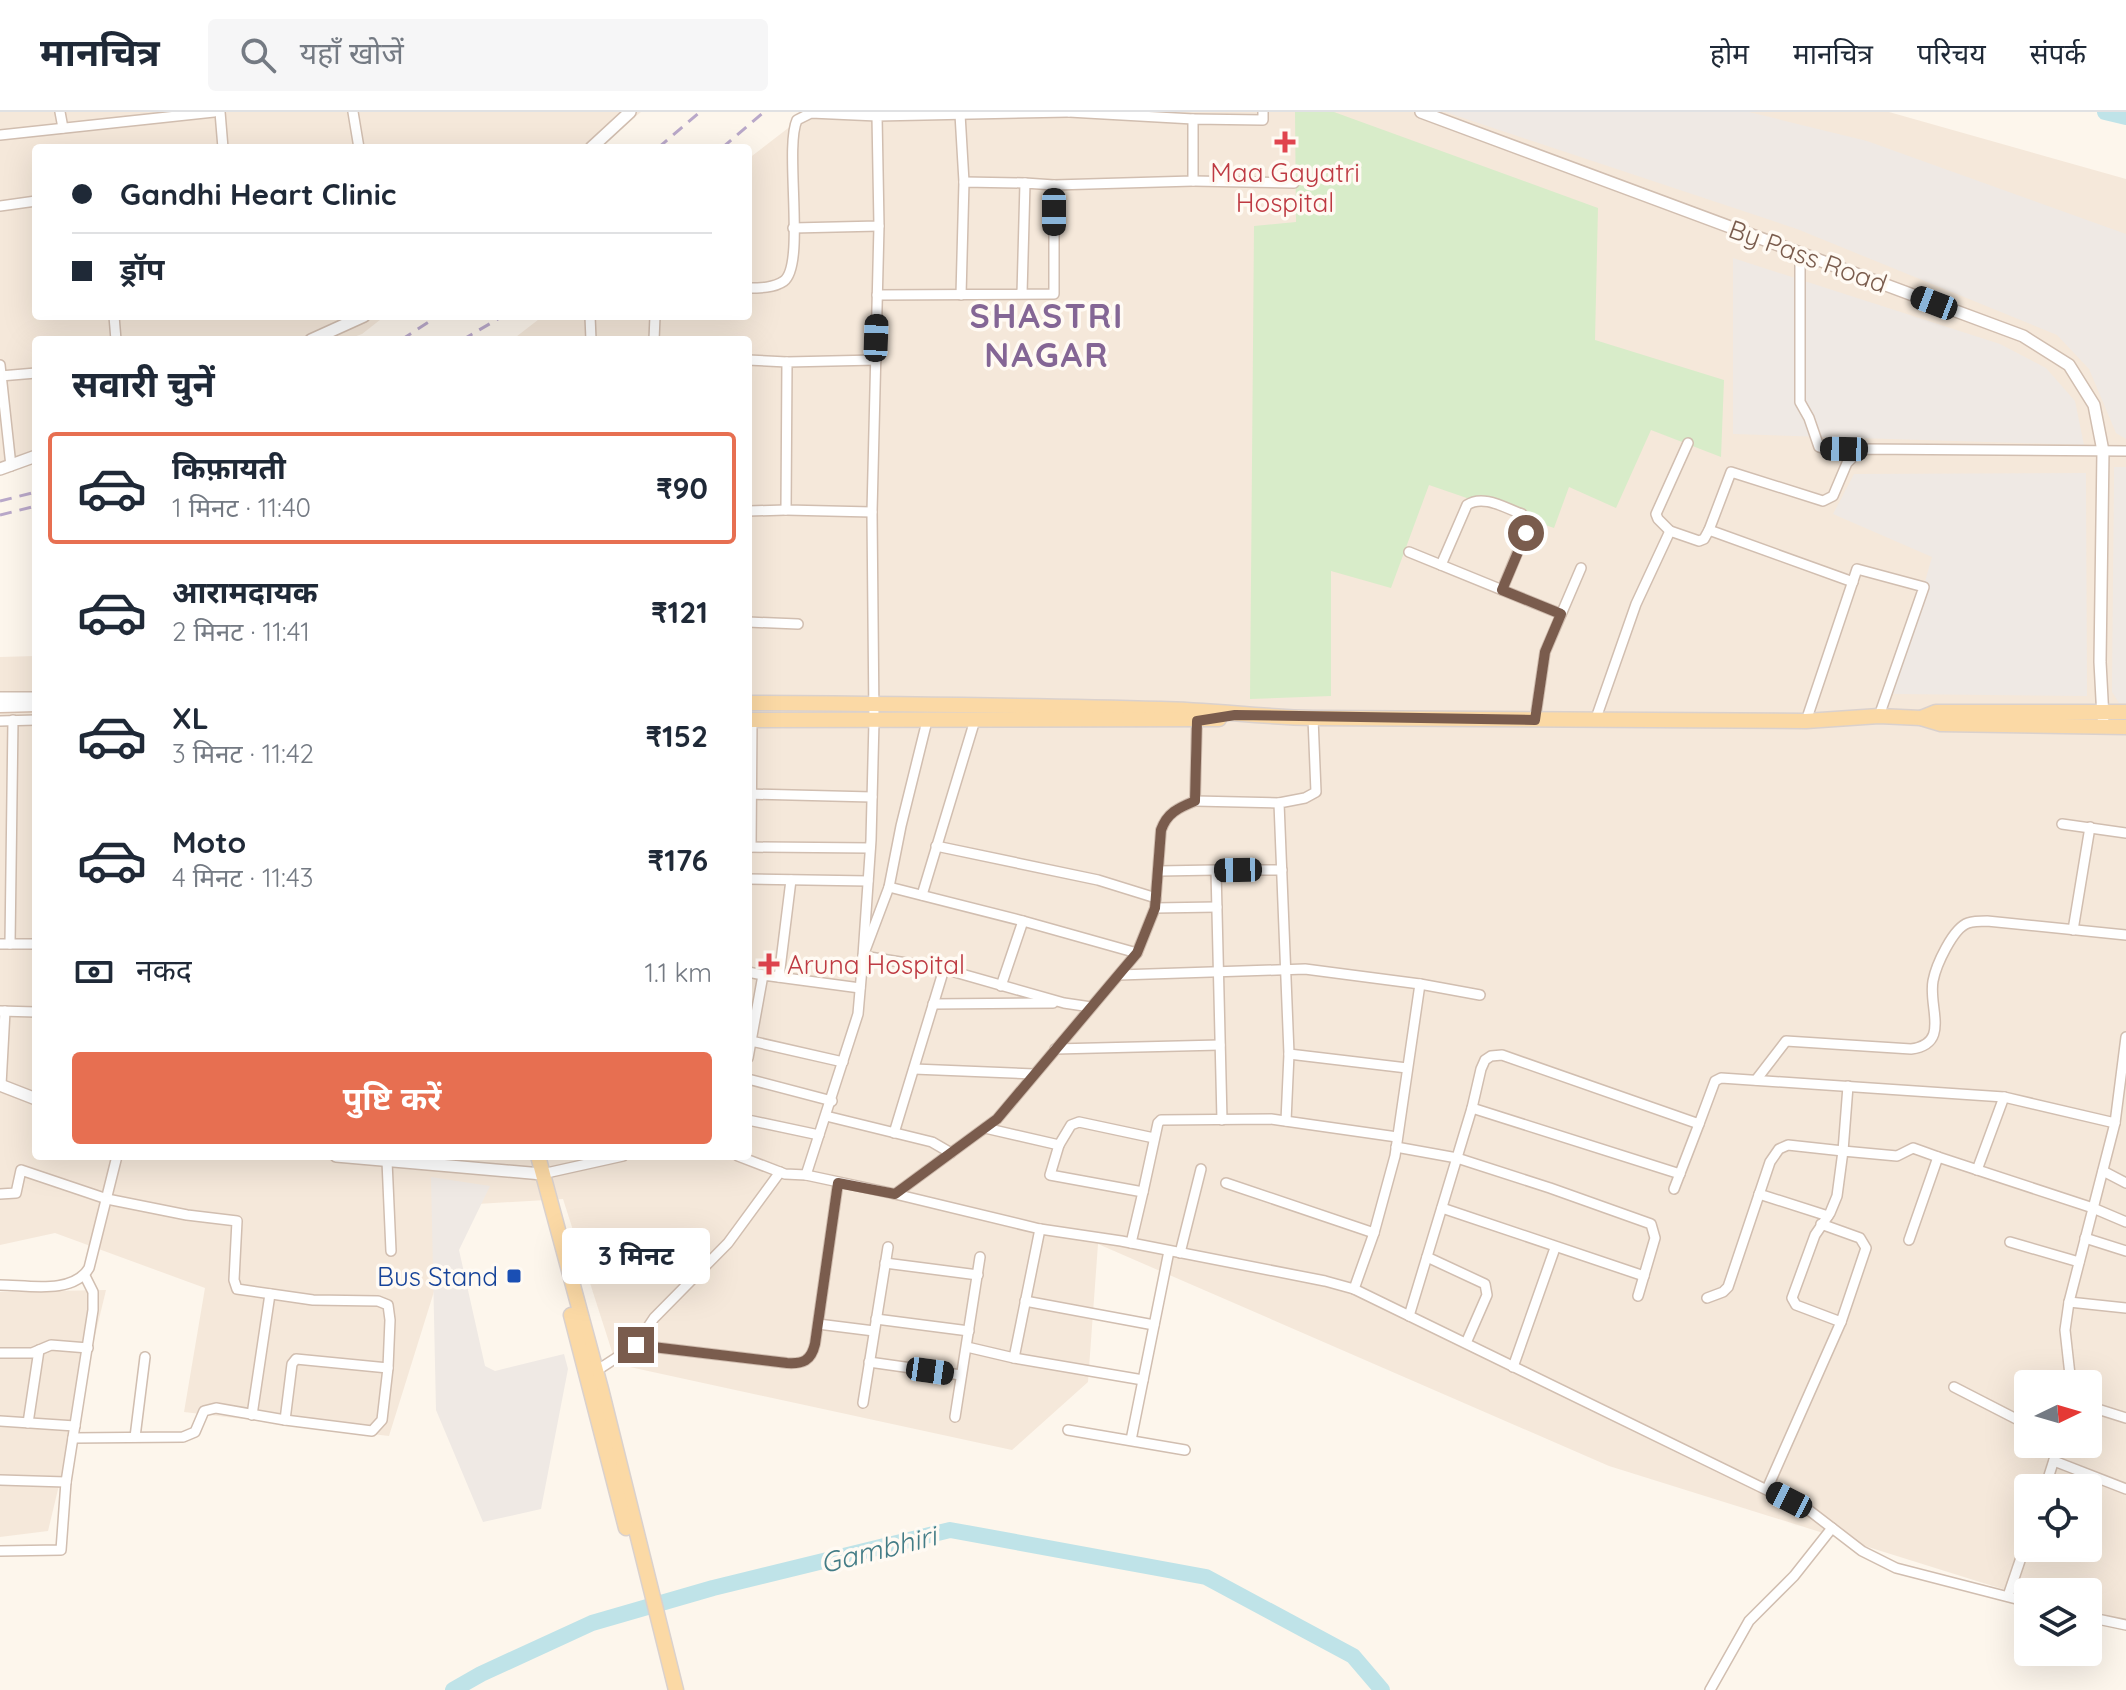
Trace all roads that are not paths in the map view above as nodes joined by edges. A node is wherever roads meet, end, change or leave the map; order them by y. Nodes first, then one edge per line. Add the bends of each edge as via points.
1 (60, 112) edge
2 (92, 112) edge
3 (217, 112) edge
4 (353, 112) edge
5 (630, 112) edge
6 (1069, 112) edge
7 (1263, 112) edge
8 (1421, 112) edge
9 (877, 114) edge
10 (960, 114) junction
11 (136, 116) edge
12 (1193, 119) junction
13 (93, 125) junction
14 (63, 128) junction
15 (0, 135) edge
16 (222, 144) edge
17 (358, 144) edge
18 (595, 144) edge
19 (1193, 181) junction
20 (964, 182) junction
21 (1025, 183) junction
22 (1294, 183) dead end
23 (1054, 185) junction
24 (32, 202) edge
25 (0, 206) edge
26 (879, 226) junction
27 (793, 228) junction
28 (1800, 253) junction
29 (752, 288) edge
30 (1022, 294) junction
31 (877, 295) junction
32 (961, 295) junction
33 (355, 320) edge
34 (320, 336) edge
35 (752, 360) edge
36 (876, 360) junction
37 (787, 362) junction
38 (0, 365) edge
39 (32, 373) edge
40 (1, 376) edge
41 (1688, 443) dead end
42 (1861, 449) junction
43 (2103, 451) junction
44 (2126, 451) edge
45 (32, 457) edge
46 (6, 467) edge
47 (786, 510) junction
48 (752, 511) edge
49 (872, 512) junction
50 (1709, 530) junction
51 (1670, 531) junction
52 (1409, 552) dead end
53 (1441, 565) junction
54 (1581, 568) dead end
55 (1853, 582) junction
56 (1502, 590) junction
57 (1561, 614) junction
58 (752, 622) edge
59 (798, 624) dead end
60 (0, 698) edge
61 (32, 698) edge
62 (752, 703) edge
63 (874, 703) junction
64 (32, 705) edge
65 (0, 706) edge
66 (2126, 712) edge
67 (1197, 716) junction
68 (1879, 716) junction
69 (1313, 718) junction
70 (2103, 719) junction
71 (13, 720) junction
72 (32, 720) edge
73 (752, 720) edge
74 (975, 720) junction
75 (1535, 720) junction
76 (0, 721) edge
77 (874, 721) junction
78 (927, 721) junction
79 (1595, 721) junction
80 (1806, 721) junction
81 (2126, 727) edge
82 (752, 794) edge
83 (872, 797) junction
84 (1195, 801) junction
85 (1279, 803) junction
86 (2062, 824) dead end
87 (2090, 827) junction
88 (0, 831) edge
89 (11, 831) junction
90 (2126, 833) edge
91 (936, 846) junction
92 (752, 847) edge
93 (870, 848) junction
94 (1216, 870) junction
95 (1282, 870) junction
96 (1159, 871) junction
97 (752, 879) edge
98 (791, 880) junction
99 (868, 881) junction
100 (889, 887) junction
101 (922, 895) junction
102 (1155, 903) junction
103 (1217, 907) junction
104 (1023, 921) junction
105 (2073, 930) junction
106 (2126, 935) edge
107 (5, 944) edge
108 (32, 944) edge
109 (1137, 953) junction
110 (863, 956) junction
111 (944, 969) junction
112 (1285, 970) junction
113 (1219, 972) junction
114 (752, 973) edge
115 (763, 975) junction
116 (1119, 975) junction
117 (779, 977) junction
118 (1420, 984) junction
119 (1001, 986) junction
120 (860, 988) junction
121 (1480, 995) dead end
122 (1064, 1003) junction
123 (933, 1004) junction
124 (1091, 1007) junction
125 (2, 1011) edge
126 (32, 1012) edge
127 (752, 1036) edge
128 (2126, 1037) edge
129 (752, 1041) edge
130 (1220, 1045) junction
131 (1055, 1049) junction
132 (1289, 1054) junction
133 (843, 1062) junction
134 (1407, 1068) junction
135 (914, 1069) junction
136 (1034, 1074) junction
137 (752, 1080) edge
138 (1756, 1080) junction
139 (0, 1085) edge
140 (1848, 1086) junction
141 (32, 1097) edge
142 (2004, 1097) junction
143 (832, 1101) junction
144 (1472, 1108) junction
145 (826, 1116) junction
146 (1222, 1120) junction
147 (752, 1121) edge
148 (1286, 1121) junction
149 (2115, 1123) junction
150 (1699, 1124) junction
151 (985, 1128) junction
152 (894, 1133) junction
153 (819, 1135) junction
154 (1154, 1138) junction
155 (1397, 1142) junction
156 (1059, 1145) junction
157 (1843, 1151) junction
158 (951, 1153) junction
159 (1938, 1157) junction
160 (1457, 1158) junction
161 (116, 1160) edge
162 (377, 1160) edge
163 (533, 1160) edge
164 (538, 1160) edge
165 (605, 1160) edge
166 (748, 1160) edge
167 (387, 1161) junction
168 (1201, 1169) dead end
169 (1977, 1170) junction
170 (2103, 1171) junction
171 (780, 1172) junction
172 (1680, 1174) junction
173 (539, 1175) junction
174 (806, 1175) junction
175 (838, 1183) junction
176 (1226, 1183) dead end
177 (2126, 1183) edge
178 (1674, 1189) dead end
179 (1143, 1192) junction
180 (0, 1194) edge
181 (895, 1194) junction
182 (1759, 1194) junction
183 (107, 1199) junction
184 (1442, 1208) junction
185 (2093, 1208) junction
186 (1824, 1220) junction
187 (2126, 1222) edge
188 (1040, 1229) junction
189 (1374, 1233) junction
190 (2085, 1238) junction
191 (1909, 1240) dead end
192 (2010, 1242) dead end
193 (1131, 1243) junction
194 (888, 1247) dead end
195 (1555, 1248) junction
196 (391, 1251) dead end
197 (1169, 1251) junction
198 (2126, 1251) edge
199 (1180, 1253) junction
200 (980, 1257) dead end
201 (1427, 1257) junction
202 (2079, 1262) junction
203 (885, 1263) junction
204 (978, 1275) junction
205 (85, 1276) junction
206 (1644, 1276) junction
207 (0, 1285) edge
208 (1354, 1289) junction
209 (270, 1294) junction
210 (1638, 1296) dead end
211 (1707, 1298) dead end
212 (1025, 1301) junction
213 (2069, 1302) junction
214 (2126, 1308) edge
215 (1409, 1316) junction
216 (876, 1319) junction
217 (1841, 1322) junction
218 (818, 1324) junction
219 (1154, 1325) junction
220 (874, 1331) junction
221 (969, 1331) junction
222 (1466, 1343) junction
223 (636, 1345) junction
224 (967, 1347) junction
225 (88, 1348) junction
226 (39, 1350) junction
227 (0, 1353) edge
228 (145, 1357) dead end
229 (1014, 1358) junction
230 (869, 1362) junction
231 (1513, 1367) junction
232 (388, 1368) junction
233 (2069, 1370) edge
234 (596, 1371) junction
235 (961, 1375) junction
236 (1143, 1380) junction
237 (1954, 1387) dead end
238 (597, 1393) junction
239 (863, 1403) dead end
240 (2102, 1410) edge
241 (252, 1415) junction
242 (955, 1417) dead end
243 (2014, 1418) edge
244 (2126, 1418) edge
245 (285, 1420) junction
246 (0, 1421) edge
247 (28, 1423) junction
248 (75, 1426) junction
249 (1068, 1430) dead end
250 (135, 1437) junction
251 (73, 1438) junction
252 (1131, 1440) junction
253 (1185, 1450) dead end
254 (2055, 1458) edge
255 (2054, 1461) junction
256 (2050, 1474) edge
257 (0, 1480) edge
258 (66, 1482) junction
259 (1767, 1489) junction
260 (2126, 1489) edge
261 (1832, 1528) junction
262 (0, 1551) edge
263 (2020, 1562) edge
264 (2008, 1596) junction
265 (2014, 1598) edge
266 (2102, 1620) edge
267 (2126, 1625) edge
268 (667, 1690) edge
269 (676, 1690) edge
270 (1710, 1690) edge

1 - 14 street
2 - 13 street
3 - 11 street
3 - 16 street
4 - 17 street
5 - 18 street
6 - 10 street
6 - 12 street
7 - 12 street via 1263,120
8 - 28 street, By Pass Road
9 - 10 street
9 - 26 street
9 - 27 street via 811,113 797,120
10 - 20 street
11 - 13 street
12 - 19 street
13 - 14 street
14 - 15 street
19 - 22 street
19 - 23 street
20 - 21 street
20 - 32 street
21 - 23 street
21 - 30 street
23 - 30 street via 1054,294
24 - 25 street
26 - 27 street
26 - 31 street
27 - 29 street via 786,280
28 - 42 street via 1800,402 1819,447
28 - 43 street, By Pass Road via 2023,336 2069,365 2094,405
30 - 32 street
31 - 32 street
31 - 36 street
33 - 34 street
35 - 37 street
36 - 37 street
36 - 49 street
37 - 47 street
38 - 40 street
39 - 40 street
40 - 46 street
41 - 51 street via 1656,514
42 - 43 street
42 - 50 street via 1847,463 1827,501 1731,472
43 - 44 street
43 - 70 street, By Pass Road
45 - 46 street
47 - 48 street
47 - 49 street
49 - 63 street
50 - 51 street via 1699,541
50 - 55 street
51 - 79 street via 1636,604
52 - 53 street
53 - 56 street
53 - 56 street via 1472,501 1522,514 1528,527
54 - 57 street
55 - 68 street via 1857,569 1924,587
55 - 80 street
56 - 57 street
57 - 75 street via 1545,652
58 - 59 street
60 - 61 street
62 - 63 main road
63 - 67 main road
63 - 77 street
64 - 65 main road
66 - 70 main road
67 - 69 main road
67 - 74 main road
67 - 84 street
68 - 70 main road via 1941,724
68 - 80 main road
69 - 75 main road
69 - 85 street via 1316,792
70 - 81 main road
71 - 72 street
71 - 76 street
71 - 89 street
73 - 77 main road
74 - 78 main road
74 - 91 street
75 - 79 main road
77 - 78 main road
77 - 83 street
78 - 100 street
79 - 80 main road
82 - 83 street
83 - 93 street
84 - 85 street
84 - 96 street via 1165,819
85 - 95 street
86 - 87 street
87 - 90 street
87 - 105 street
88 - 89 street
89 - 107 street
91 - 101 street
91 - 102 street via 1098,880
92 - 93 street
93 - 99 street
94 - 95 street
94 - 96 street
94 - 103 street
95 - 112 street
96 - 102 street
97 - 98 street
98 - 99 street
98 - 117 street
99 - 110 street
100 - 101 street
100 - 110 street
101 - 104 street
102 - 103 street
102 - 109 street
103 - 113 street
104 - 109 street
104 - 119 street
105 - 106 street
105 - 138 street via 1969,923 1948,944 1933,981 1934,1035 1925,1046 1786,1041
107 - 108 street
109 - 116 street
110 - 111 street
110 - 120 street
111 - 119 street
111 - 123 street
112 - 113 street
112 - 118 street
112 - 132 street
113 - 116 street
113 - 130 street
114 - 115 street
115 - 117 street
115 - 127 street
116 - 124 street
117 - 120 street
118 - 121 street
118 - 134 street
119 - 122 street
120 - 133 street
122 - 123 street
122 - 124 street
123 - 135 street
124 - 131 street
125 - 126 street
125 - 139 street
128 - 149 street
129 - 133 street
130 - 131 street
130 - 146 street
131 - 136 street
132 - 134 street
132 - 148 street
133 - 143 street
134 - 155 street
135 - 136 street
135 - 152 street
136 - 151 street
137 - 143 street
138 - 140 street
138 - 150 street via 1716,1079
139 - 141 street
140 - 142 street
140 - 157 street
142 - 149 street
142 - 169 street
143 - 145 street
144 - 150 street via 1485,1060 1497,1055
144 - 160 street
144 - 172 street
145 - 152 street
145 - 153 street
146 - 148 street
146 - 154 street via 1161,1120
147 - 153 street
148 - 155 street
149 - 170 street
150 - 172 street
151 - 156 street
151 - 158 street
152 - 158 street via 932,1142
153 - 174 street
154 - 156 street via 1079,1122 1071,1125
154 - 179 street
155 - 160 street
155 - 189 street
156 - 179 street via 1050,1175
157 - 159 street via 1897,1156 1913,1148
157 - 182 street via 1783,1146 1770,1162
157 - 186 street via 1837,1196
158 - 181 street
159 - 169 street
159 - 191 street
160 - 184 street
160 - 206 street via 1651,1224 1655,1238
161 - 183 street
162 - 167 street
163 - 173 main road
164 - 173 main road
165 - 173 street
166 - 171 street
167 - 173 street
167 - 196 street
168 - 199 street
169 - 185 street
170 - 177 street
170 - 185 street
171 - 174 street
171 - 223 street via 735,1234 665,1306
172 - 178 street
173 - 234 main road
173 - 238 main road
174 - 175 street
175 - 181 street
175 - 218 street
176 - 189 street
179 - 193 street
180 - 183 street via 16,1193 21,1170
181 - 188 street
182 - 186 street
182 - 211 street via 1728,1287
183 - 205 street
183 - 209 street via 237,1221 234,1285 241,1291
184 - 195 street
184 - 201 street
185 - 187 street
185 - 190 street
186 - 217 street via 1860,1238 1866,1248
186 - 217 street via 1793,1302
188 - 193 street
188 - 212 street
189 - 208 street
190 - 198 street
190 - 202 street
192 - 202 street
193 - 197 street
194 - 203 street
195 - 206 street
195 - 231 street
197 - 199 street
197 - 219 street
199 - 208 street
200 - 204 street
201 - 215 street
201 - 222 street via 1485,1284 1487,1295
202 - 213 street
203 - 204 street
203 - 216 street
204 - 221 street
205 - 207 street via 68,1285
205 - 225 street via 94,1300
206 - 210 street
208 - 215 street
209 - 232 street via 384,1302 390,1311
209 - 241 street
212 - 219 street
212 - 229 street
213 - 214 street
213 - 233 street via 2065,1330
215 - 222 street
216 - 220 street
216 - 221 street
217 - 259 street
218 - 220 street
218 - 223 street via 813,1354 795,1364
219 - 236 street
220 - 230 street
221 - 224 street
222 - 231 street
223 - 234 street
224 - 229 street
224 - 235 street
225 - 226 street via 51,1345
225 - 248 street
226 - 227 street
226 - 247 street
228 - 250 street
229 - 236 street
230 - 235 street
230 - 239 street
231 - 259 street
232 - 245 street via 296,1359
232 - 245 street via 382,1420 372,1431
234 - 238 main road
235 - 242 street
236 - 252 street
237 - 243 street
238 - 268 main road
238 - 269 main road
240 - 244 street
241 - 245 street
241 - 250 street via 210,1408 190,1436
246 - 247 street
247 - 248 street
248 - 251 street
249 - 252 street
250 - 251 street
251 - 258 street
252 - 253 street
254 - 255 street
255 - 256 street
255 - 260 street
257 - 258 street
258 - 262 street via 61,1550
259 - 261 street
261 - 264 street via 1896,1568
261 - 270 street via 1749,1621
263 - 264 street
264 - 265 street
266 - 267 street

